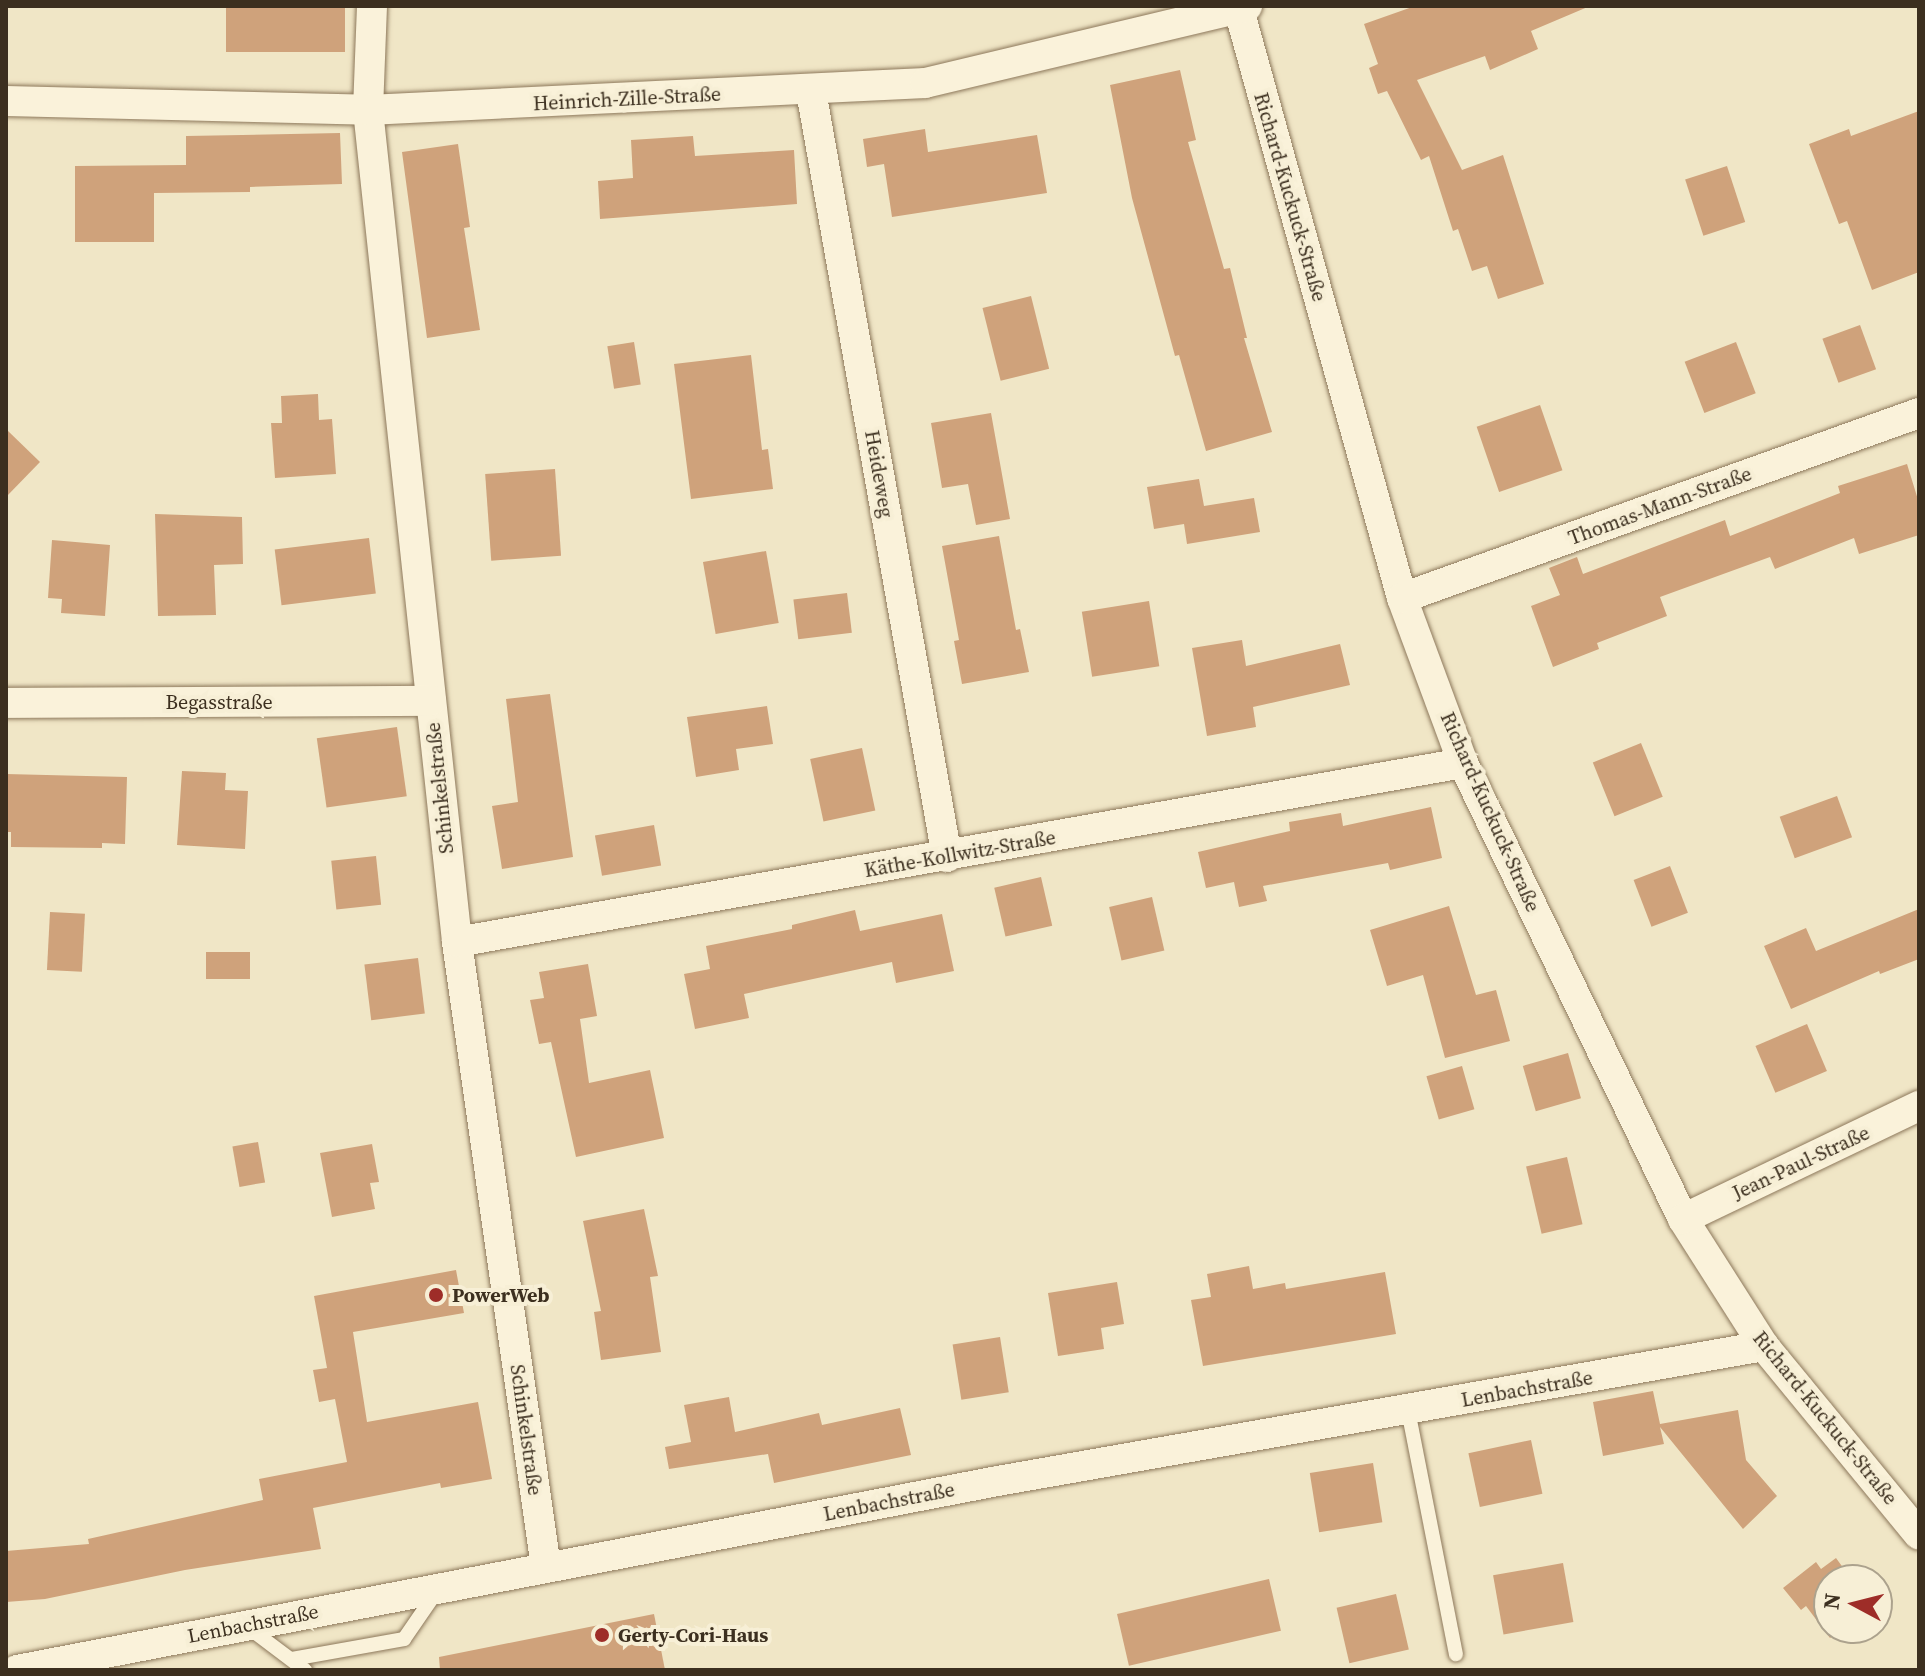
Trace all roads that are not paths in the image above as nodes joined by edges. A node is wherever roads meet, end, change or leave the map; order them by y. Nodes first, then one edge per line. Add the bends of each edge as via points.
1 (372, 6) edge
2 (1241, 8) edge
3 (811, 91) junction
4 (6, 101) edge
5 (368, 110) junction
6 (1919, 413) edge
7 (1402, 598) junction
8 (431, 701) junction
9 (6, 703) edge
10 (1463, 763) junction
11 (947, 857) junction
12 (457, 942) junction
13 (1919, 1106) edge
14 (1683, 1219) junction
15 (1764, 1346) junction
16 (1408, 1410) junction
17 (1919, 1535) edge
18 (546, 1567) junction
19 (440, 1588) junction
20 (246, 1626) junction
21 (1456, 1654) dead end
22 (292, 1659) junction
23 (17, 1670) edge
24 (305, 1670) edge

1 - 5 street, Schinkelstraße
2 - 3 street, Heinrich-Zille-Straße via 925,83
2 - 7 street, Richard-Kuckuck-Straße
3 - 5 street, Heinrich-Zille-Straße
3 - 11 street, Heideweg
4 - 5 street, Heinrich-Zille-Straße
5 - 8 street, Schinkelstraße
6 - 7 street, Thomas-Mann-Straße
7 - 10 street, Richard-Kuckuck-Straße
8 - 9 street, Begasstraße
8 - 12 street, Schinkelstraße
10 - 11 street, Käthe-Kollwitz-Straße
10 - 14 street, Richard-Kuckuck-Straße
11 - 12 street, Käthe-Kollwitz-Straße
12 - 18 street, Schinkelstraße
13 - 14 street, Jean-Paul-Straße
14 - 15 street, Richard-Kuckuck-Straße
15 - 16 street, Lenbachstraße
15 - 17 street, Richard-Kuckuck-Straße
16 - 18 street, Lenbachstraße
16 - 21 lane
18 - 19 street, Lenbachstraße
19 - 20 street, Lenbachstraße
19 - 22 lane via 404,1639
20 - 22 lane
20 - 23 street, Lenbachstraße
22 - 24 lane

